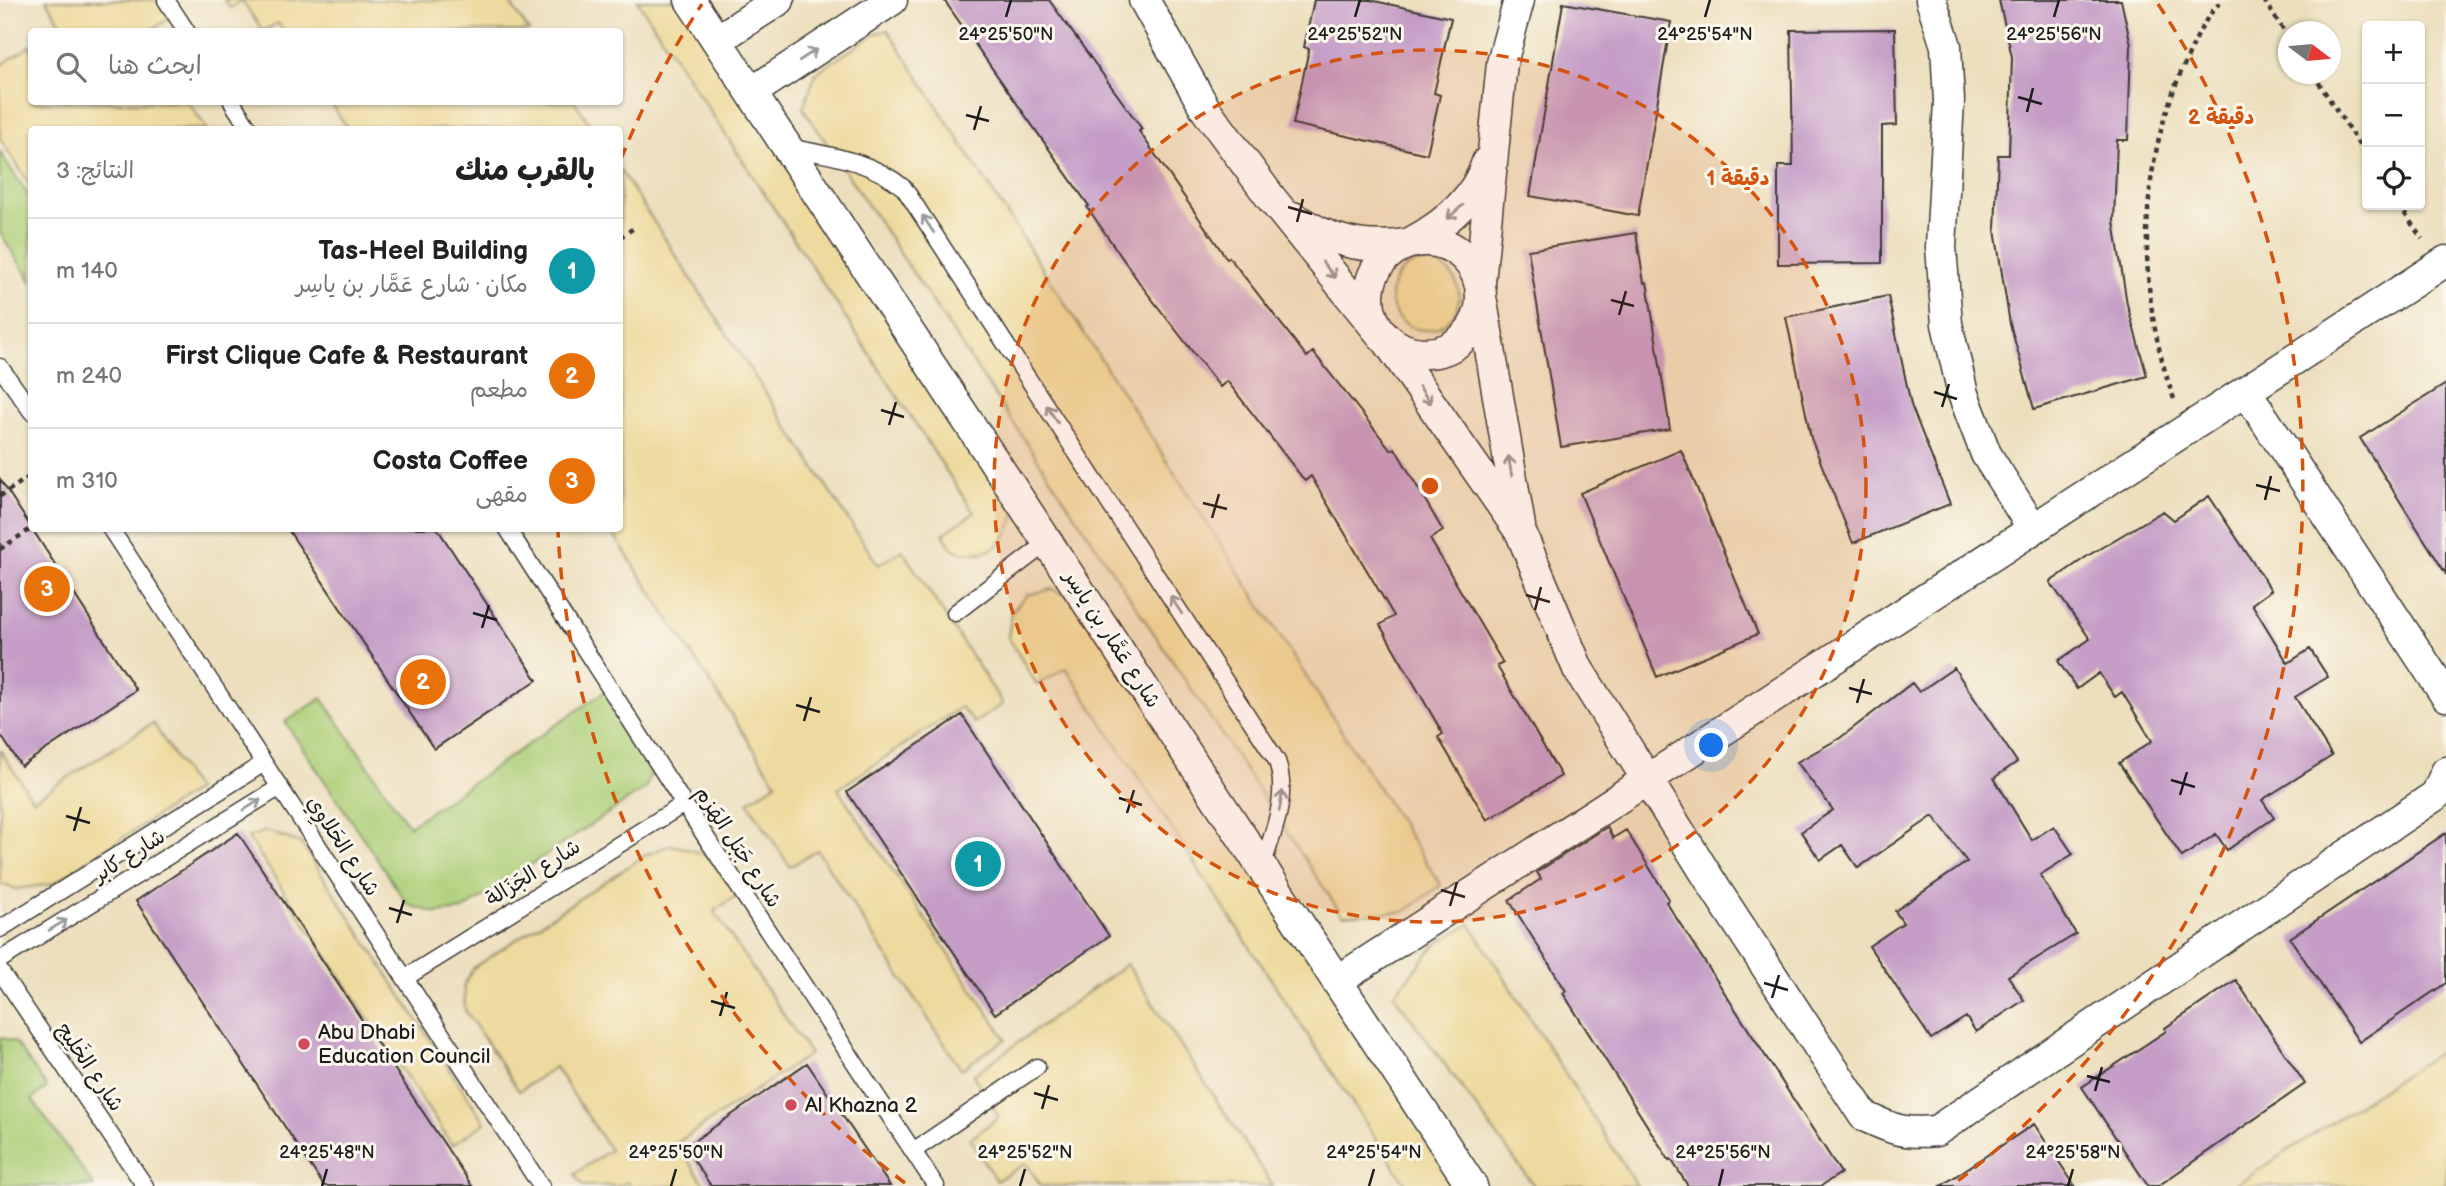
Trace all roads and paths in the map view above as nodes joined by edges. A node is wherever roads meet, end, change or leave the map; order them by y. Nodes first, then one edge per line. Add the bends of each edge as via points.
1 (166, 0) edge
2 (690, 0) edge
3 (779, 0) edge
4 (892, 0) edge
5 (1144, 0) edge
6 (1520, 0) edge
7 (1931, 0) edge
8 (2222, 0) edge
9 (2264, 0) edge
10 (2278, 22) edge
11 (184, 28) edge
12 (717, 40) junction
13 (2320, 84) edge
14 (752, 92) junction
15 (234, 105) edge
16 (247, 126) edge
17 (1497, 132) junction
18 (787, 146) junction
19 (2362, 149) edge
20 (1275, 202) junction
21 (634, 228) dead end
22 (623, 235) edge
23 (1409, 243) junction
24 (2444, 267) edge
25 (1481, 291) junction
26 (1385, 338) junction
27 (0, 367) edge
28 (2246, 391) junction
29 (28, 406) edge
30 (2188, 428) junction
31 (28, 478) edge
32 (0, 496) edge
33 (2032, 529) junction
34 (28, 531) edge
35 (113, 532) edge
36 (510, 532) edge
37 (1521, 533) junction
38 (1048, 542) junction
39 (0, 549) edge
40 (955, 613) dead end
41 (2446, 696) edge
42 (264, 763) junction
43 (2446, 772) edge
44 (1647, 779) junction
45 (280, 787) junction
46 (684, 804) junction
47 (1262, 867) junction
48 (0, 929) edge
49 (0, 960) edge
50 (0, 971) edge
51 (405, 978) junction
52 (1337, 981) junction
53 (1037, 1067) dead end
54 (913, 1151) junction
55 (145, 1186) edge
56 (541, 1186) edge
57 (936, 1186) edge
58 (1472, 1186) edge

1 - 11 lane
2 - 12 street, شارع عَمَّار بن ياسِر
3 - 12 street
14 -> 4 street
5 - 20 street via 1206,110
6 - 17 street via 1502,63
7 - 33 street via 1946,46 1949,101 1941,247 1947,324 1963,394 1986,454
8 - 30 path via 2209,12 2176,82 2154,157 2146,238 2152,319 2173,397
9 - 10 path
12 - 14 street, شارع عَمَّار بن ياسِر
13 - 19 path
14 - 18 street, شارع عَمَّار بن ياسِر
15 - 16 lane
17 -> 23 street via 1484,172 1463,206
17 - 25 street
18 - 38 street, شارع عَمَّار بن ياسِر
47 -> 18 lane via 1281,806 1283,787 1277,761 904,188 872,166
20 - 23 street via 1315,232 1354,245
20 -> 26 street
21 - 22 path
23 - 25 street via 1446,244 1461,253 1472,266
23 - 26 street via 1389,253 1370,285 1368,304
24 - 28 street
25 - 26 street via 1478,319 1453,347 1436,354 1417,354
37 -> 25 street
26 -> 37 street
27 - 29 lane
28 - 30 street
28 - 41 street
30 - 33 street
31 - 32 path
33 - 44 street
34 - 39 path
35 - 42 lane, شارع الحَلاوِي
36 - 46 lane, شارع جَبَل الهَزم
37 - 44 street via 1578,669
38 - 40 lane
38 - 47 street, شارع عَمَّار بن ياسِر
42 - 45 lane, شارع الحَلاوِي
42 - 48 lane, شارع كابر
43 - 44 street via 2437,795 1936,1130 1915,1133 1864,1116
44 - 52 street
49 -> 45 lane, شارع كابر
45 - 51 lane, شارع الحَلاوِي
46 - 51 lane, شارع الجَزَالة
46 - 54 lane, شارع جَبَل الهَزم
47 - 52 street, شارع عَمَّار بن ياسِر
50 - 55 lane, شارع الخَلِيج
51 - 56 lane, شارع الحَلاوِي
52 - 58 street, شارع عَمَّار بن ياسِر
53 - 54 lane
54 - 57 lane, شارع جَبَل الهَزم

